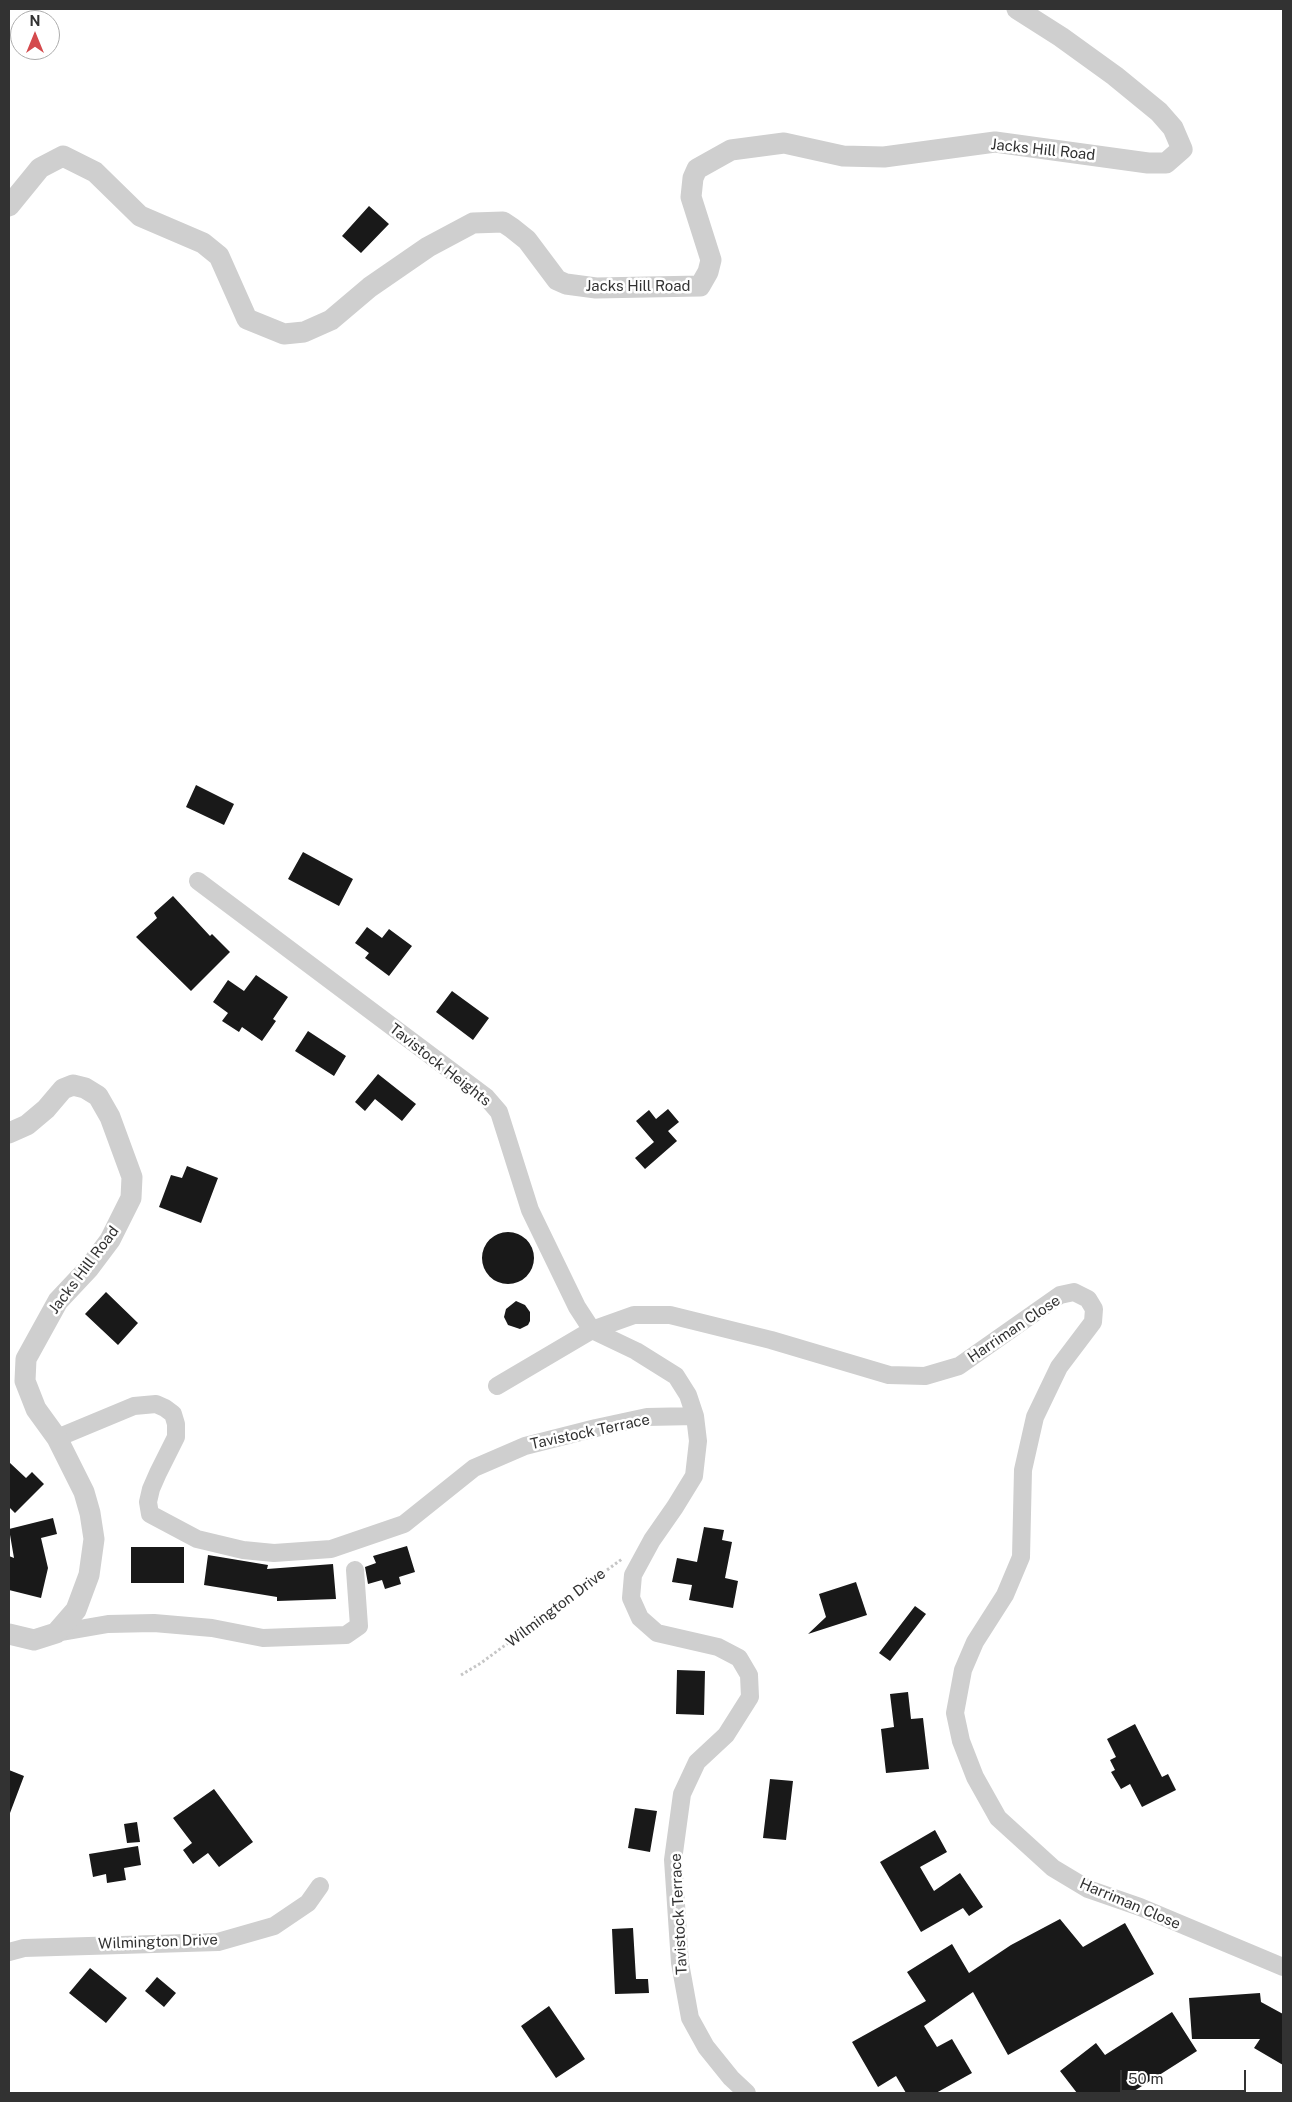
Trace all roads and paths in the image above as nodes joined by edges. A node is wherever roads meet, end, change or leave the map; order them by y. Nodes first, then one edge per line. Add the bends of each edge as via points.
1 (1016, 9) edge
2 (9, 206) edge
3 (198, 881) dead end
4 (9, 1134) edge
5 (592, 1330) junction
6 (497, 1386) dead end
7 (695, 1416) junction
8 (57, 1438) junction
9 (628, 1555) dead end
10 (355, 1570) dead end
11 (56, 1632) junction
12 (9, 1634) edge
13 (461, 1676) dead end
14 (320, 1886) dead end
15 (9, 1952) edge
16 (1283, 1967) edge
17 (747, 2093) edge

1 - 2 street, Jacks Hill Road via 1084,54 1159,112 1174,128 1182,149 1166,164 995,142 884,157 844,156 784,142 732,150 697,169 693,178 691,198 711,260 700,286 596,288 566,284 557,280 527,240 503,222 473,223 428,247 331,320 304,332 284,334 247,319 219,256 203,243 140,216 96,172 64,156 40,168
3 - 5 street, Tavistock Heights via 486,1097 499,1112 530,1210 577,1307
4 - 8 street, Jacks Hill Road via 28,1125 63,1089 73,1085 85,1088 98,1096 110,1117 132,1177 131,1198 110,1240 58,1301 26,1359 25,1382 36,1409
5 - 6 street, Harriman Close
5 - 7 street via 636,1350 676,1376 688,1395
5 - 16 street, Harriman Close via 634,1315 670,1315 771,1340 889,1375 925,1376 959,1366 1060,1295 1074,1292 1088,1299 1094,1309 1094,1322 1059,1367 1035,1417 1023,1470 1021,1557 1005,1596 975,1642 963,1670 955,1713 961,1741 975,1777 998,1818 1053,1868 1088,1889 1140,1907
7 - 8 street, Tavistock Terrace via 647,1417 525,1446 474,1468 404,1524 331,1549 274,1553 243,1550 197,1539 150,1514 151,1489 176,1437 173,1414 165,1408 156,1404 134,1406
7 - 17 street, Tavistock Terrace via 698,1441 694,1476 640,1561 633,1575 631,1598 640,1618 657,1633 718,1647 739,1658 749,1675 750,1697 726,1735 696,1762 682,1794 673,1860 680,1963 690,2018 706,2048
8 - 11 street, Jacks Hill Road via 84,1492 94,1539 89,1575 76,1610
9 - 13 path, Wilmington Drive
10 - 11 street via 359,1626 346,1635 263,1638 212,1628 154,1623 108,1624
11 - 12 street, Jacks Hill Road via 34,1640
14 - 15 street, Wilmington Drive via 308,1903 274,1926 218,1942 34,1947

